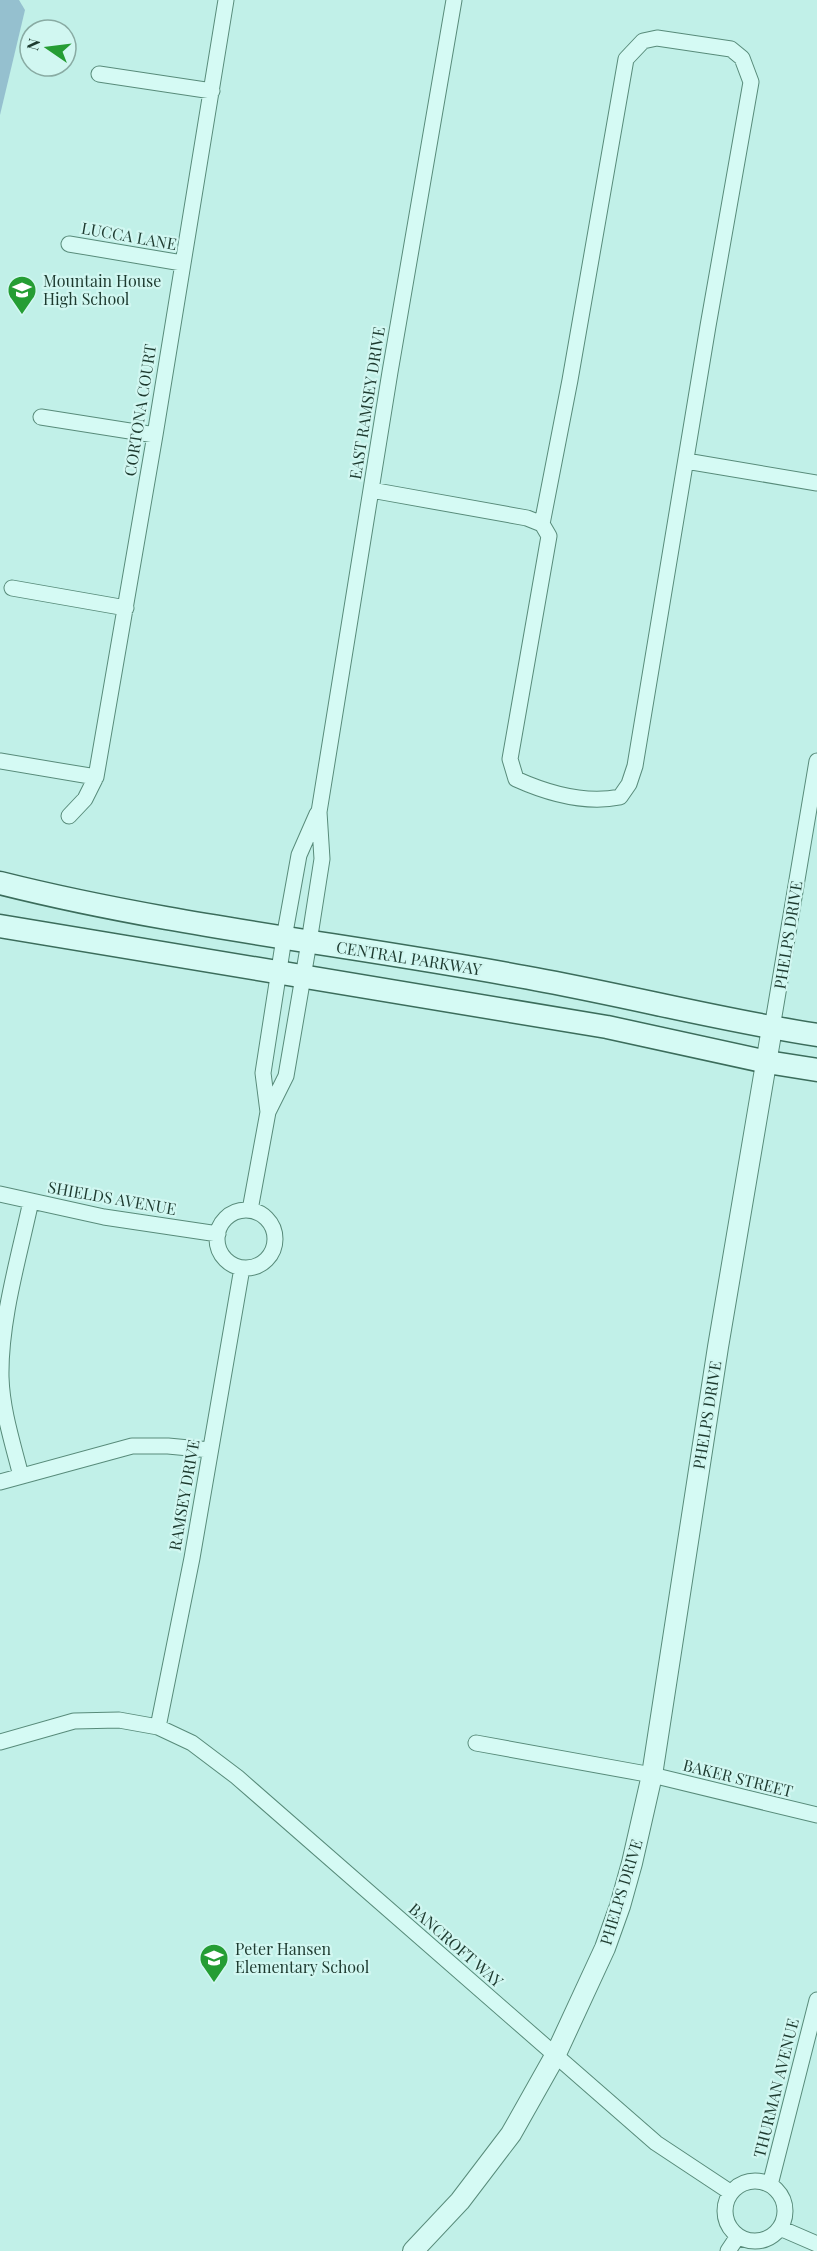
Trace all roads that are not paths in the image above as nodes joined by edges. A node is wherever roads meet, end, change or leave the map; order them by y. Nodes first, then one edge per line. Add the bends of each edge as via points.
1 (226, 0) edge
2 (454, 0) edge
3 (99, 74) dead end
4 (212, 91) junction
5 (69, 244) dead end
6 (182, 263) junction
7 (41, 417) dead end
8 (155, 435) junction
9 (686, 461) junction
10 (817, 483) edge
11 (370, 490) junction
12 (542, 524) junction
13 (12, 588) dead end
14 (126, 608) junction
15 (0, 761) edge
16 (817, 761) edge
17 (96, 777) junction
18 (319, 812) junction
19 (69, 816) dead end
20 (0, 883) edge
21 (0, 926) edge
22 (284, 938) junction
23 (309, 942) junction
24 (278, 973) junction
25 (302, 977) junction
26 (772, 1028) junction
27 (817, 1035) edge
28 (767, 1062) junction
29 (817, 1070) edge
30 (268, 1112) junction
31 (0, 1194) edge
32 (31, 1201) junction
33 (250, 1210) junction
34 (218, 1234) junction
35 (242, 1268) junction
36 (210, 1450) junction
37 (21, 1476) junction
38 (0, 1482) edge
39 (158, 1727) junction
40 (0, 1742) edge
41 (476, 1743) dead end
42 (652, 1775) junction
43 (817, 1815) edge
44 (817, 2000) edge
45 (555, 2056) junction
46 (770, 2184) junction
47 (730, 2192) junction
48 (780, 2228) junction
49 (738, 2236) junction
50 (817, 2244) edge
51 (412, 2251) edge
52 (728, 2251) edge

1 - 4 street, CORTONA COURT
2 - 11 street, EAST RAMSEY DRIVE
3 - 4 street
4 - 6 street, CORTONA COURT
5 - 6 street, LUCCA LANE
6 - 8 street, CORTONA COURT
7 - 8 street
8 - 14 street, CORTONA COURT
9 - 10 street
9 - 12 street via 635,766 620,797 601,801 539,789 516,779 510,759 549,536
9 - 12 street via 751,82 742,58 731,49 657,38 643,41 626,59
11 - 12 street via 528,518
11 - 18 street, EAST RAMSEY DRIVE
13 - 14 street
14 - 17 street, CORTONA COURT
15 - 17 street
16 - 26 street, PHELPS DRIVE
17 - 19 street, CORTONA COURT via 86,799
18 - 22 street, EAST RAMSEY DRIVE via 299,855
18 - 23 street, EAST RAMSEY DRIVE via 322,859
20 - 22 main road, CENTRAL PARKWAY
21 - 24 main road
22 - 23 main road, CENTRAL PARKWAY
22 - 24 street, EAST RAMSEY DRIVE
23 - 25 street, EAST RAMSEY DRIVE
23 - 26 main road, CENTRAL PARKWAY via 545,980
24 - 25 main road
24 - 30 street, EAST RAMSEY DRIVE via 263,1073
25 - 28 main road via 608,1027
25 - 30 street, EAST RAMSEY DRIVE via 286,1076
26 - 27 main road, CENTRAL PARKWAY
26 - 28 street, PHELPS DRIVE
28 - 29 main road
28 - 42 street, PHELPS DRIVE
30 - 33 street
31 - 32 street, SHIELDS AVENUE
32 - 34 street, SHIELDS AVENUE via 104,1217
32 - 37 street via 7,1312 1,1376 4,1407
33 - 34 street via 241,1210 225,1219
33 - 35 street via 266,1218 275,1234 275,1243 259,1265
34 - 35 street via 226,1260
35 - 36 street, RAMSEY DRIVE
36 - 37 street via 132,1446
36 - 39 street, RAMSEY DRIVE
37 - 38 street
39 - 40 street, BANCROFT WAY via 118,1720 74,1721
39 - 45 street, BANCROFT WAY via 192,1743 237,1777
41 - 42 street, BAKER STREET
42 - 43 street, BAKER STREET
42 - 45 street, PHELPS DRIVE via 632,1863 605,1948
44 - 46 street, THURMAN AVENUE
45 - 47 street, BANCROFT WAY via 662,2147
45 - 51 street, PHELPS DRIVE via 511,2134 460,2201
46 - 47 street via 753,2180
46 - 48 street via 783,2199 785,2209
47 - 49 street via 726,2221
48 - 49 street via 765,2239 746,2240
48 - 50 street
49 - 52 street

